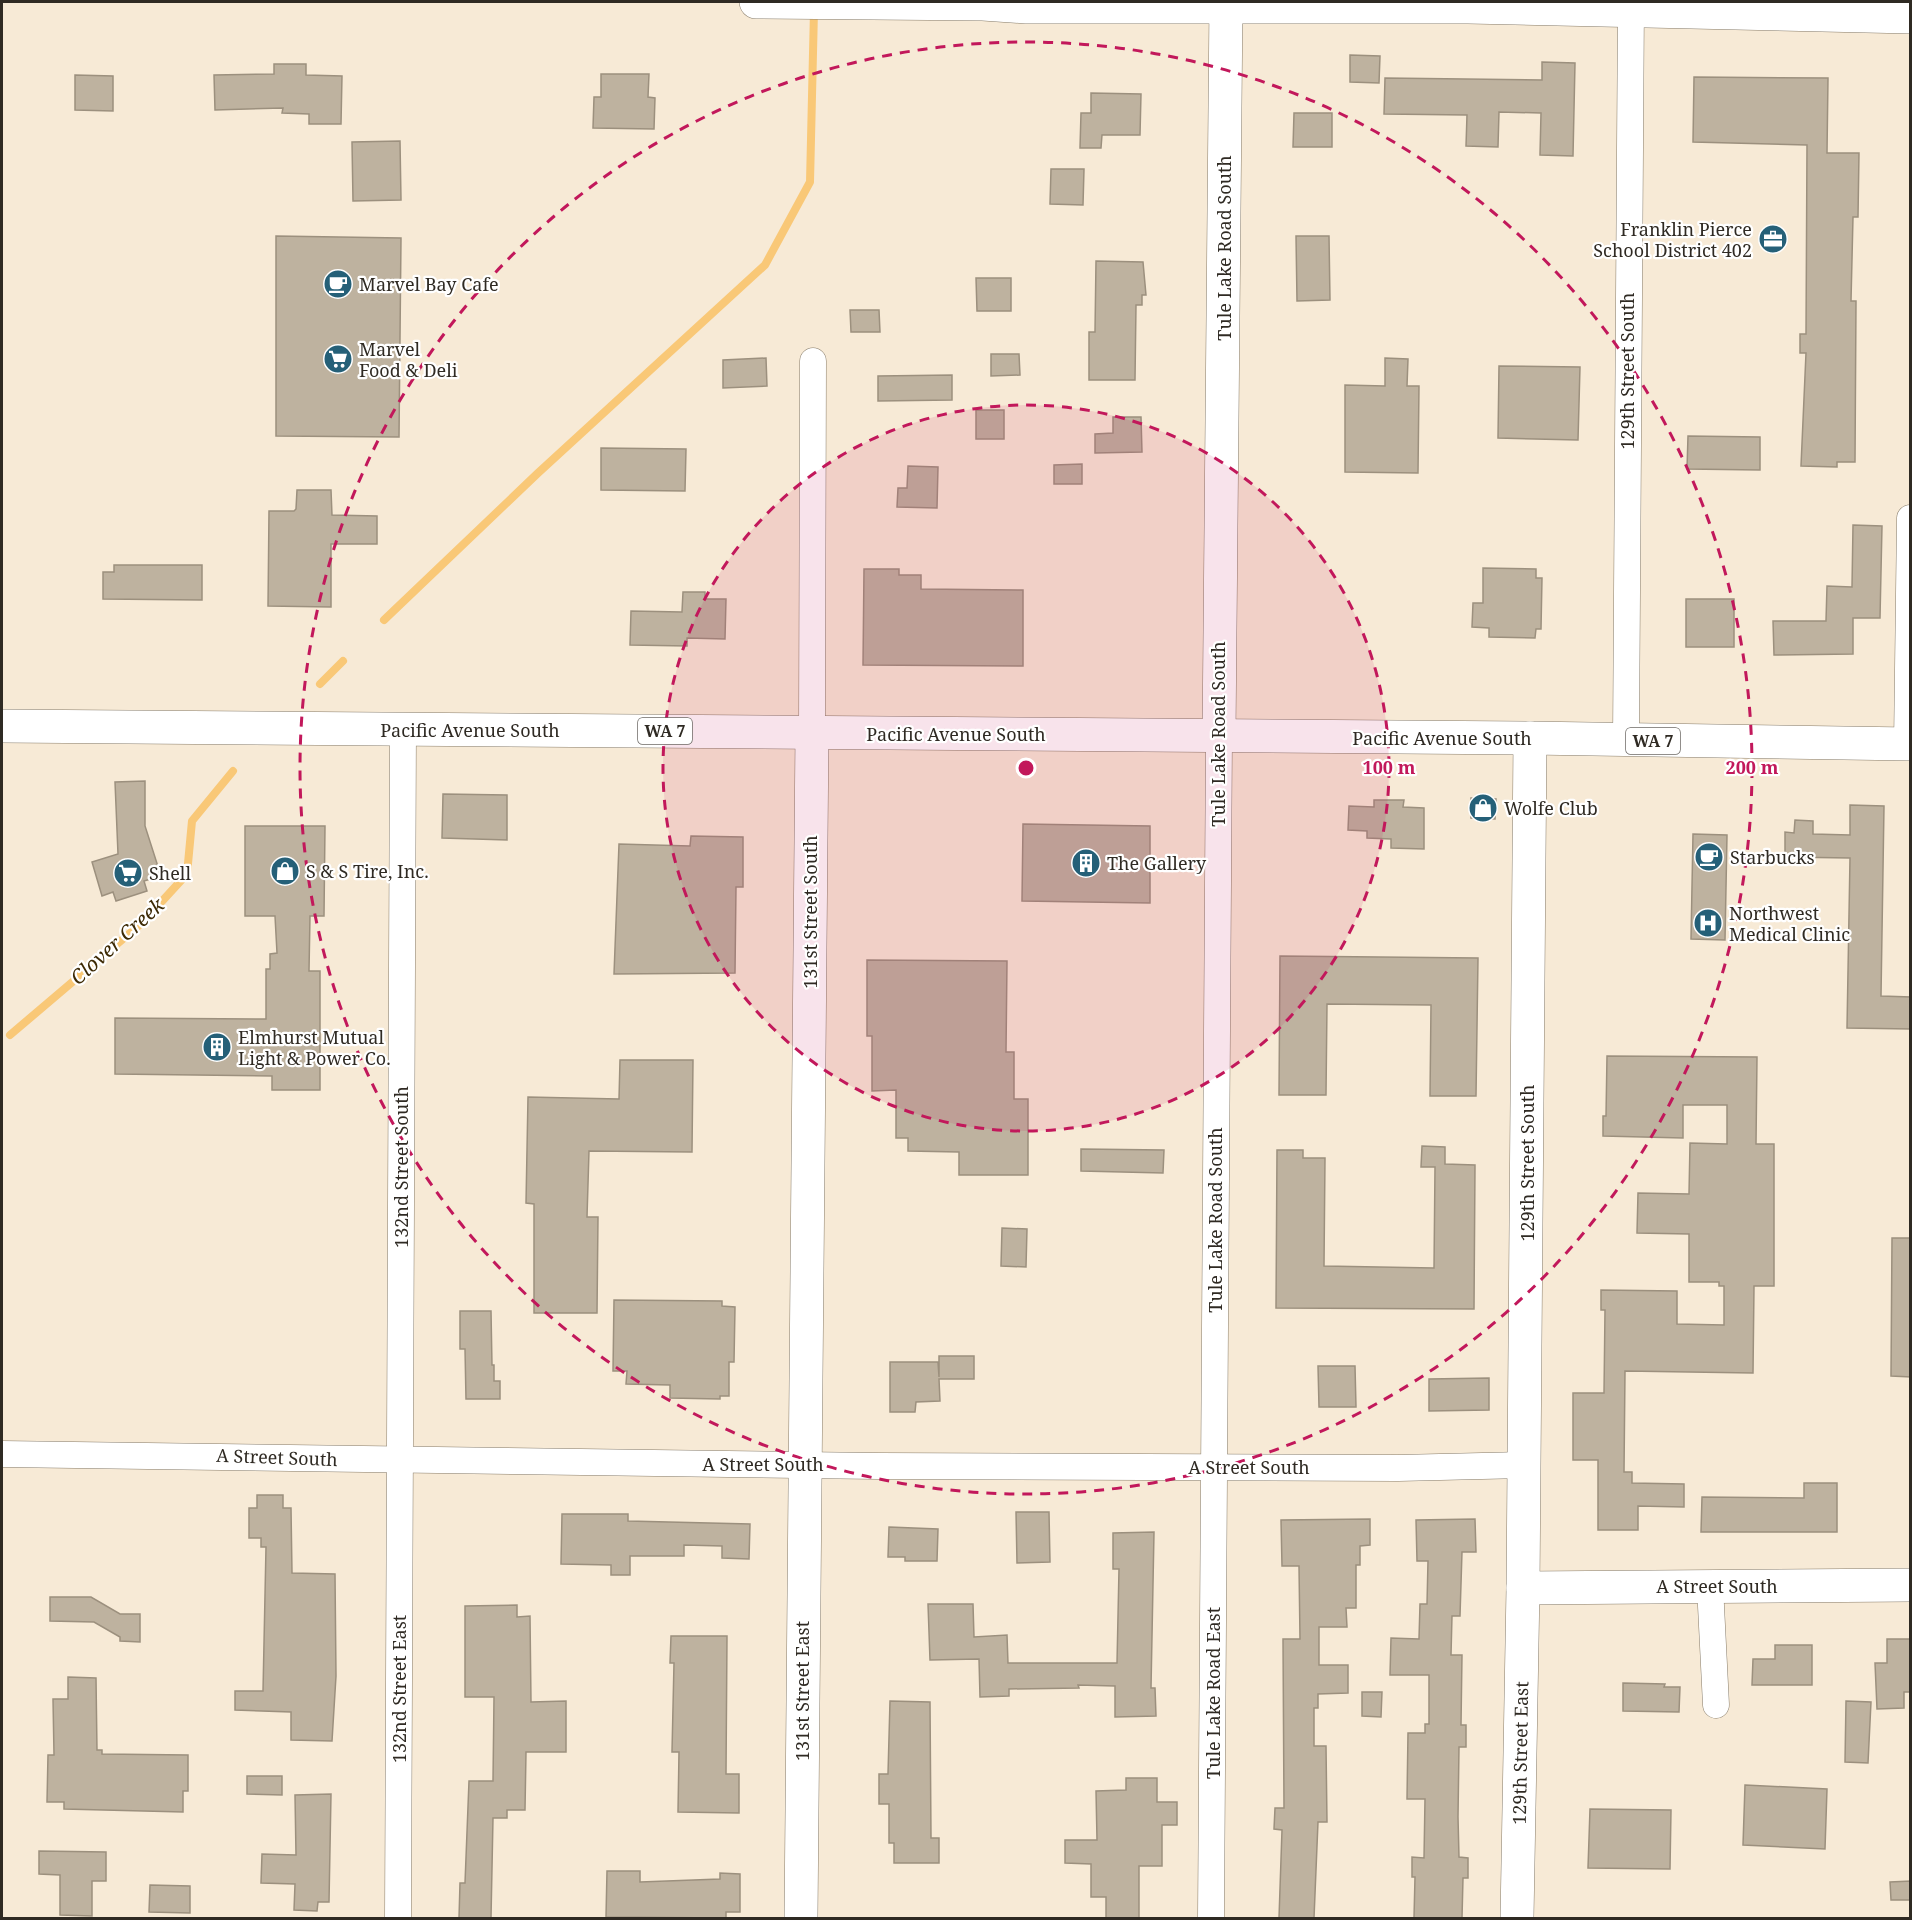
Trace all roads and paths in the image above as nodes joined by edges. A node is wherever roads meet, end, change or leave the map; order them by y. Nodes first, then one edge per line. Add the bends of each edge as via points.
1 (756, 2) edge
2 (797, 2) edge
3 (834, 2) edge
4 (983, 3) edge
5 (1226, 4) edge
6 (1630, 6) edge
7 (1911, 17) edge
8 (813, 361) dead end
9 (1911, 518) edge
10 (2, 726) edge
11 (403, 729) junction
12 (812, 733) junction
13 (1219, 736) junction
14 (1530, 738) junction
15 (1626, 740) junction
16 (1909, 744) edge
17 (2, 1454) edge
18 (400, 1460) junction
19 (803, 1463) junction
20 (1524, 1465) junction
21 (1215, 1467) junction
22 (1911, 1585) edge
23 (1710, 1586) junction
24 (1523, 1588) junction
25 (1716, 1705) dead end
26 (398, 1918) edge
27 (801, 1918) edge
28 (1211, 1918) edge
29 (1518, 1918) edge

1 - 2 street
2 - 3 street
3 - 4 street
4 - 5 street via 1026,7
5 - 6 street
5 - 13 street, Tule Lake Road South
6 - 7 street
6 - 15 street, 129th Street South
8 - 12 street, 131st Street South
9 - 16 street
10 - 11 street, Pacific Avenue South / WA 7
11 - 12 street, Pacific Avenue South / WA 7
11 - 18 street, 132nd Street South
12 - 13 street, Pacific Avenue South / WA 7
12 - 19 street, 131st Street South
13 - 14 street, Pacific Avenue South / WA 7
13 - 21 street, Tule Lake Road South
14 - 15 street, Pacific Avenue South / WA 7
14 - 20 street, 129th Street South
15 - 16 street, Pacific Avenue South / WA 7
17 - 18 street, A Street South
18 - 19 street, A Street South
18 - 26 street, 132nd Street East
19 - 21 street, A Street South
19 - 27 street, 131st Street East
20 - 21 street, A Street South
20 - 24 street, 129th Street South
21 - 28 street, Tule Lake Road East
22 - 23 street, A Street South
23 - 24 street, A Street South
23 - 25 street
24 - 29 street, 129th Street East

